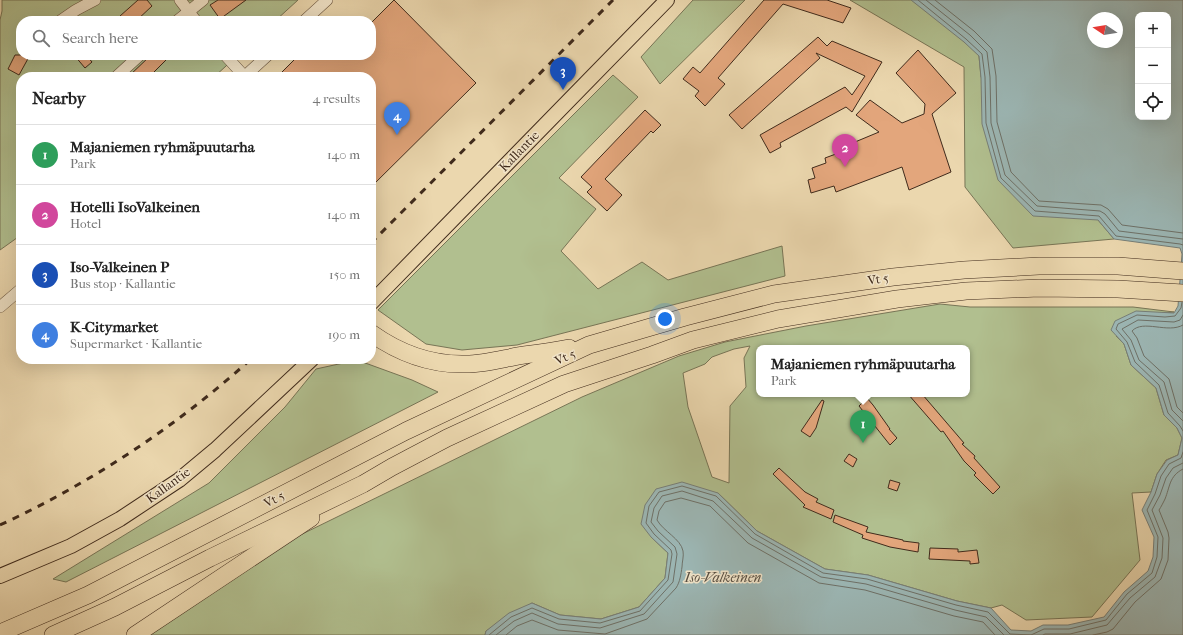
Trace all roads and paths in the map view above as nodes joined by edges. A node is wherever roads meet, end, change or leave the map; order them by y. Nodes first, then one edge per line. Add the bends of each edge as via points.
1 (95, 0) edge
2 (180, 0) edge
3 (203, 0) edge
4 (327, 0) edge
5 (667, 0) edge
6 (188, 11) junction
7 (67, 16) edge
8 (182, 16) edge
9 (192, 16) edge
10 (309, 16) edge
11 (135, 60) edge
12 (230, 60) edge
13 (263, 60) edge
14 (121, 72) edge
15 (240, 72) edge
16 (250, 72) edge
17 (1179, 270) edge
18 (1178, 293) edge
19 (16, 294) edge
20 (376, 298) edge
21 (0, 308) edge
22 (376, 336) edge
23 (589, 345) junction
24 (307, 364) edge
25 (363, 484) junction
26 (0, 576) edge
27 (0, 633) edge
28 (53, 635) edge
29 (135, 635) edge

1 - 7 street
2 - 6 street
3 - 6 street
4 - 10 street
5 - 20 main road, Kallantie
6 - 8 street
6 - 9 street
11 - 14 street
12 - 15 street
13 - 16 street
17 - 23 highway, Vt 5 via 1118,266 1039,266 893,277 774,294
18 - 25 highway, Vt 5 via 1047,288 966,291 897,299 778,319 693,340 564,384 447,438
19 - 21 street
22 - 23 highway via 411,355 447,364 488,362
23 - 27 highway, Vt 5 via 301,484 88,595
24 - 26 main road, Kallantie via 215,450 179,480 120,519 71,546
25 - 28 highway, Vt 5
25 - 29 highway

